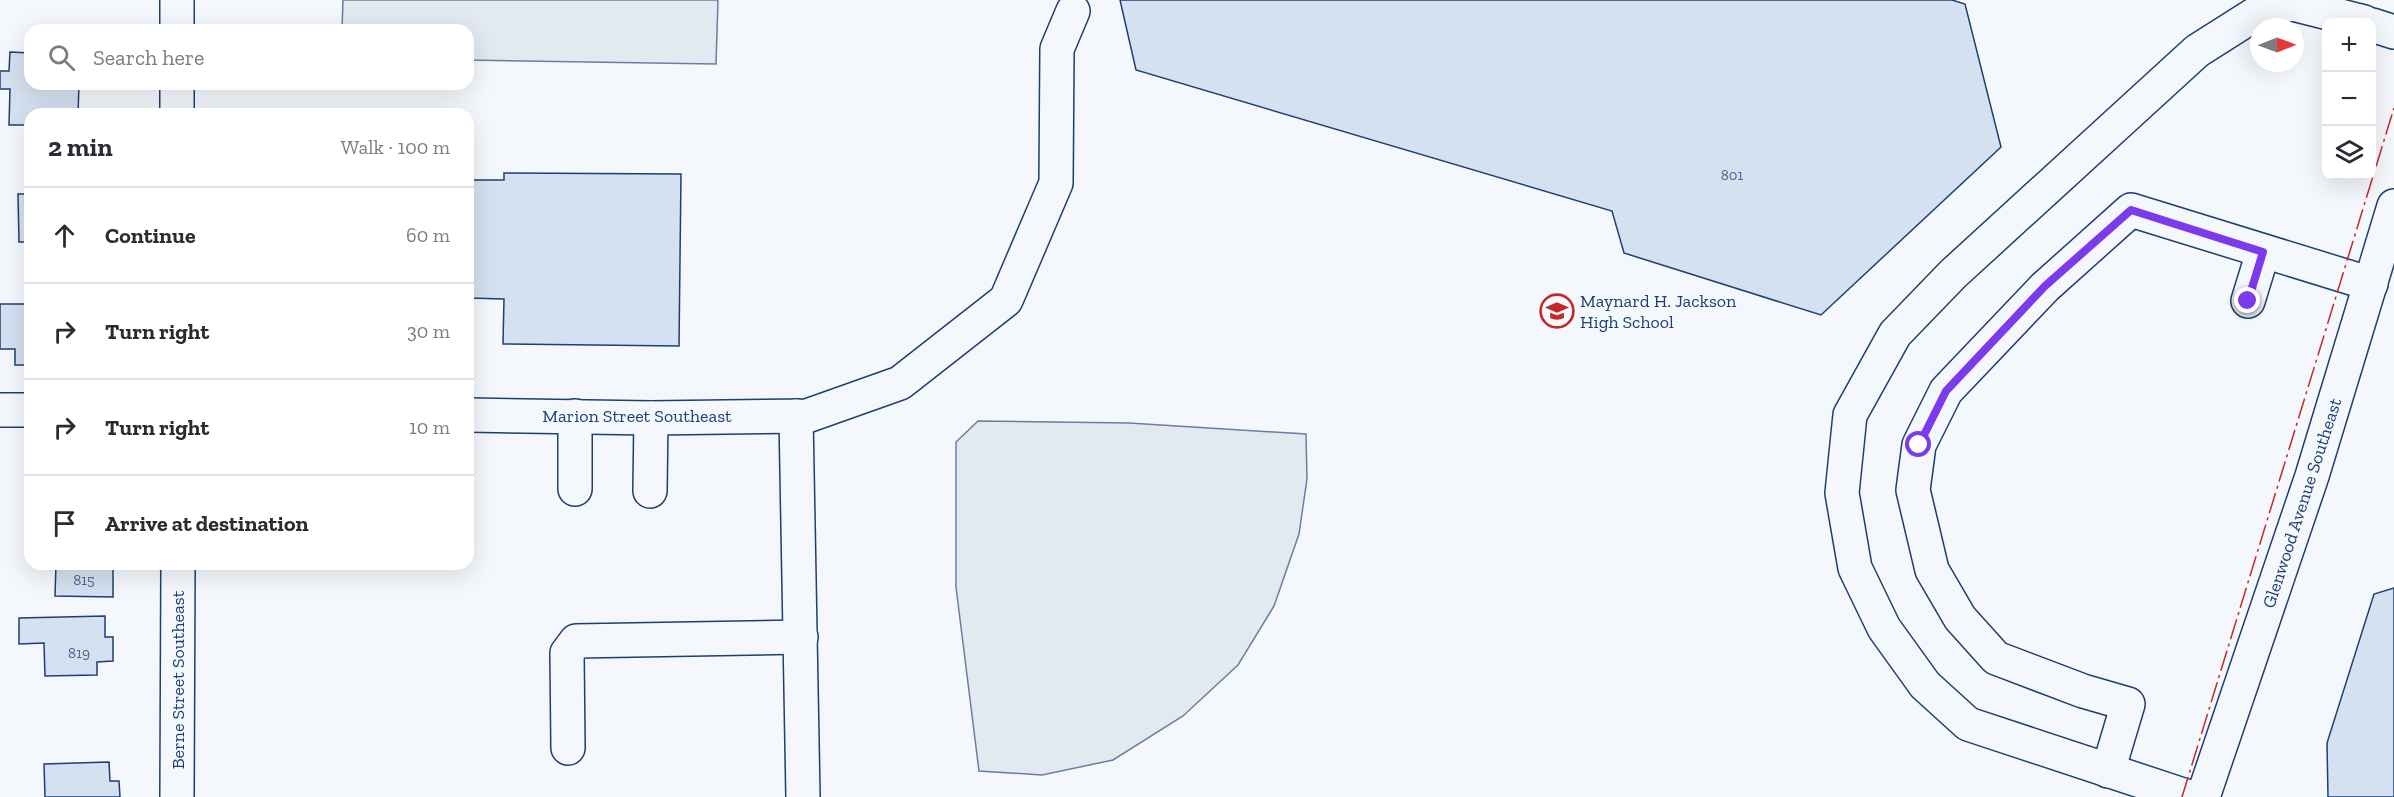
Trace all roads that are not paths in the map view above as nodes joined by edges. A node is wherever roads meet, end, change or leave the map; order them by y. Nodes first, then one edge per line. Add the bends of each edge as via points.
1 (177, 0) edge
2 (1073, 11) dead end
3 (2348, 18) edge
4 (177, 24) edge
5 (2376, 26) edge
6 (2394, 32) edge
7 (177, 90) edge
8 (177, 108) edge
9 (2394, 206) edge
10 (2263, 252) junction
11 (2371, 284) junction
12 (2248, 301) dead end
13 (0, 410) edge
14 (24, 410) edge
15 (474, 415) edge
16 (575, 416) junction
17 (801, 416) junction
18 (651, 418) junction
19 (575, 489) dead end
20 (650, 491) dead end
21 (178, 570) edge
22 (801, 637) junction
23 (568, 748) dead end
24 (2108, 771) junction
25 (177, 797) edge
26 (803, 797) edge
27 (2189, 797) edge
28 (2203, 797) edge

1 - 4 street
2 - 17 street, Marion Street Southeast via 1057,49 1056,183 1006,300 900,383
3 - 24 street via 2293,4 2260,11 2197,51 1953,274 1894,334 1850,414 1842,493 1855,568 1891,638 1925,685 1968,724
5 - 6 street
7 - 8 street
9 - 11 street, Glenwood Avenue Southeast
10 - 11 street
10 - 12 street
10 - 24 street via 2131,210 2045,286 1946,391 1919,445 1913,490 1932,570 1960,618 1996,658 2128,704
11 - 28 street, Glenwood Avenue Southeast via 2312,476
13 - 14 street
15 - 16 street, Marion Street Southeast
16 - 18 street, Marion Street Southeast
16 - 19 street
17 - 18 street, Marion Street Southeast
17 - 22 street
18 - 20 street
21 - 25 street, Berne Street Southeast
22 - 23 street via 576,641 567,653
22 - 26 street
24 - 27 street

